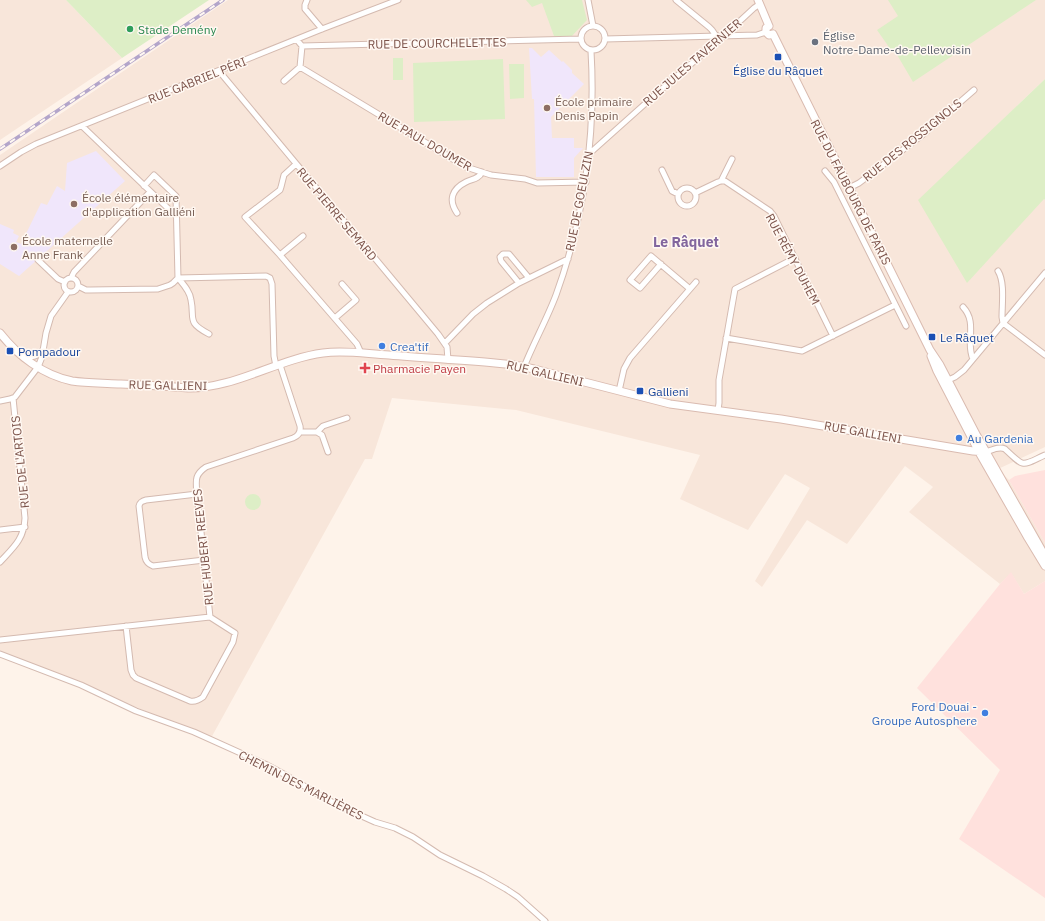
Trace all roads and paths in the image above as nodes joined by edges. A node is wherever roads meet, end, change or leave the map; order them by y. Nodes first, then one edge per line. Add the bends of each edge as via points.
1 (307, 0) edge
2 (398, 0) edge
3 (588, 0) edge
4 (676, 0) edge
5 (759, 2) edge
6 (593, 26) junction
7 (322, 30) junction
8 (769, 31) junction
9 (716, 36) junction
10 (723, 36) junction
11 (580, 39) junction
12 (605, 39) junction
13 (297, 40) junction
14 (302, 46) junction
15 (591, 51) junction
16 (300, 67) junction
17 (219, 71) junction
18 (284, 81) dead end
19 (974, 90) dead end
20 (82, 126) junction
21 (590, 153) junction
22 (732, 159) dead end
23 (296, 164) junction
24 (0, 166) edge
25 (662, 170) dead end
26 (826, 171) dead end
27 (482, 172) junction
28 (721, 180) junction
29 (586, 182) junction
30 (144, 186) junction
31 (849, 188) junction
32 (150, 192) junction
33 (695, 193) junction
34 (678, 194) junction
35 (457, 213) dead end
36 (176, 216) junction
37 (303, 236) dead end
38 (280, 255) junction
39 (795, 258) junction
40 (568, 259) junction
41 (38, 260) dead end
42 (661, 264) junction
43 (998, 271) dead end
44 (1045, 273) edge
45 (71, 278) junction
46 (178, 278) junction
47 (529, 278) junction
48 (64, 282) junction
49 (696, 282) dead end
50 (342, 284) dead end
51 (519, 284) junction
52 (78, 286) junction
53 (690, 289) junction
54 (68, 292) junction
55 (895, 305) junction
56 (963, 307) dead end
57 (335, 318) junction
58 (1004, 323) junction
59 (906, 326) dead end
60 (0, 333) edge
61 (209, 334) dead end
62 (833, 336) junction
63 (726, 338) junction
64 (445, 343) junction
65 (43, 349) junction
66 (361, 353) junction
67 (1045, 355) edge
68 (24, 358) junction
69 (973, 359) junction
70 (448, 360) junction
71 (278, 365) junction
72 (524, 367) junction
73 (38, 368) junction
74 (945, 382) junction
75 (619, 391) junction
76 (13, 398) junction
77 (0, 401) edge
78 (718, 410) junction
79 (347, 418) dead end
80 (300, 432) junction
81 (317, 432) junction
82 (328, 452) dead end
83 (982, 452) junction
84 (1045, 455) edge
85 (197, 494) junction
86 (24, 527) junction
87 (0, 530) edge
88 (1045, 556) edge
89 (204, 560) junction
90 (0, 562) edge
91 (1045, 566) edge
92 (210, 617) junction
93 (126, 626) junction
94 (0, 640) edge
95 (0, 654) edge
96 (546, 921) edge

1 - 7 street via 305,9
2 - 7 street, RUE GABRIEL PÉRI
3 - 6 street
4 - 9 street via 709,27
5 - 8 street, RUE DU FAUBOURG DE PARIS
5 - 10 street, RUE JULES TAVERNIER
6 - 11 street via 584,30
6 - 12 street via 602,30
7 - 13 street, RUE GABRIEL PÉRI
8 - 10 street via 759,35
8 - 31 street, RUE DU FAUBOURG DE PARIS
9 - 10 street
9 - 12 street
10 - 21 street, RUE JULES TAVERNIER
11 - 14 street, RUE DE COURCHELETTES
11 - 15 street via 584,47
12 - 15 street via 601,48
13 - 14 street
13 - 17 street, RUE GABRIEL PÉRI
14 - 16 street
15 - 21 street, RUE DE GOEULZIN via 593,101
16 - 18 street
16 - 27 street, RUE PAUL DOUMER via 461,164
17 - 20 street, RUE GABRIEL PÉRI
17 - 23 street, RUE PIERRE SEMARD
19 - 31 street, RUE DES ROSSIGNOLS via 921,136
20 - 24 street, RUE GABRIEL PÉRI via 31,147
20 - 30 street
21 - 29 street, RUE DE GOEULZIN
22 - 28 street
23 - 38 street via 284,175 280,190 245,217
23 - 64 street, RUE PIERRE SEMARD
25 - 34 street via 672,190
26 - 55 street, RUE DU FAUBOURG DE PARIS via 834,182
27 - 29 street, RUE PAUL DOUMER via 537,183
27 - 35 street via 479,177 462,185 454,193 452,204
28 - 33 street
28 - 39 street, RUE RÉMY DUHEM via 728,182 770,211
29 - 40 street, RUE DE GOEULZIN
30 - 32 street
30 - 36 street via 154,175 176,196
31 - 74 street, RUE DU FAUBOURG DE PARIS via 938,362
32 - 36 street
32 - 45 street via 82,263
33 - 34 street via 692,189 686,188
33 - 34 street via 695,202 688,206 680,203
36 - 46 street
37 - 38 street
38 - 57 street
39 - 62 street, RUE RÉMY DUHEM
39 - 63 street via 734,290
40 - 47 street
40 - 72 street, RUE DE GOEULZIN via 552,306
41 - 48 street
42 - 42 street via 652,256 630,280 640,288
42 - 53 street
43 - 58 street via 1002,282
44 - 58 street
45 - 48 street
45 - 52 street via 77,280
46 - 52 street via 170,285 158,289 86,290
46 - 61 street via 190,296 193,320
46 - 71 street via 270,278 274,356
47 - 51 street
47 - 51 street via 511,256 503,254 500,257 501,261
48 - 54 street
49 - 53 street
50 - 57 street via 356,300
51 - 64 street via 478,310
52 - 54 street via 75,291
53 - 75 street via 630,358 624,369
54 - 65 street via 51,316
55 - 59 street, RUE DU FAUBOURG DE PARIS
55 - 62 street
56 - 69 street via 970,318
57 - 66 street via 357,344
58 - 67 street
58 - 69 street
60 - 68 street, RUE GALLIENI
62 - 63 street via 800,351
63 - 78 street via 719,380
64 - 70 street, RUE PIERRE SEMARD
65 - 68 street via 35,356
65 - 73 street
66 - 70 street, RUE GALLIENI
66 - 71 street, RUE GALLIENI via 323,353
68 - 73 street, RUE GALLIENI
69 - 74 street via 959,374
70 - 72 street, RUE GALLIENI
71 - 73 street, RUE GALLIENI via 220,384 193,388 78,382
71 - 80 street
72 - 75 street, RUE GALLIENI
73 - 76 street
74 - 83 street, RUE DU FAUBOURG DE PARIS
75 - 78 street, RUE GALLIENI via 670,404
76 - 77 street
76 - 86 street, RUE DE L'ARTOIS via 25,513
78 - 83 street, RUE GALLIENI
79 - 81 street, RUE HUBERT REEVES via 323,426
80 - 81 street, RUE HUBERT REEVES
80 - 85 street, RUE HUBERT REEVES via 293,438 206,467 198,474
81 - 82 street via 322,434
83 - 84 street via 1002,448 1023,464
83 - 88 street, RUE DU FAUBOURG DE PARIS via 998,474
83 - 91 street
85 - 89 street, RUE HUBERT REEVES
85 - 89 street via 146,500 140,504 144,557 147,564 153,566
86 - 87 street
86 - 90 street via 18,543
89 - 92 street, RUE HUBERT REEVES
92 - 93 street, RUE HUBERT REEVES
92 - 93 street via 235,633 233,642 202,696 192,701 134,676 131,670
93 - 94 street, RUE HUBERT REEVES
95 - 96 street, CHEMIN DES MARLIÈRES via 81,685 136,711 194,732 271,767 344,808 395,828 440,855 483,876 511,893

